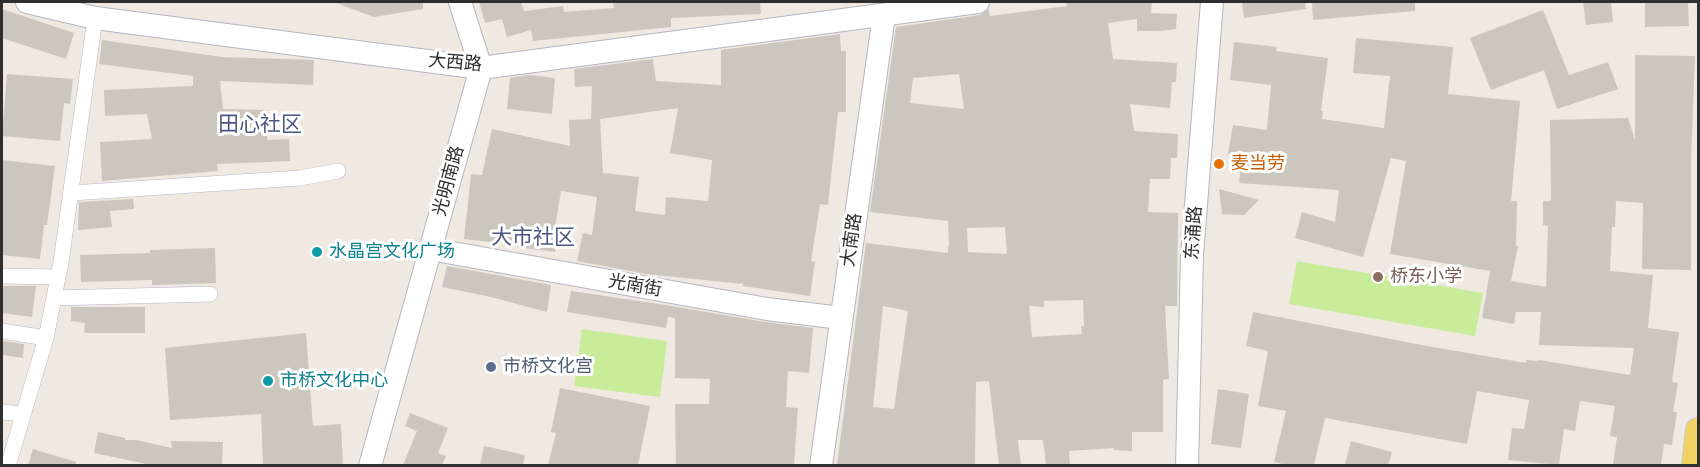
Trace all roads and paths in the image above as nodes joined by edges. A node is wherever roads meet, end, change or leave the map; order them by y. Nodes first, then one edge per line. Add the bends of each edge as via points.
1 (27, 2) edge
2 (460, 2) edge
3 (978, 2) edge
4 (1212, 2) edge
5 (884, 15) junction
6 (95, 18) junction
7 (480, 68) junction
8 (338, 171) dead end
9 (70, 193) junction
10 (430, 249) junction
11 (2, 276) edge
12 (58, 277) junction
13 (210, 294) dead end
14 (54, 298) junction
15 (841, 318) junction
16 (2, 331) edge
17 (46, 338) junction
18 (2, 412) edge
19 (23, 414) junction
20 (1698, 430) edge
21 (8, 465) edge
22 (370, 465) edge
23 (821, 465) edge
24 (1187, 465) edge
25 (1694, 465) edge

1 - 6 street, 大西路
2 - 7 street
3 - 5 street, 大西路
4 - 24 street, 东涌路 via 1192,255
5 - 7 street, 大西路
5 - 15 street, 大南路
6 - 7 street, 大西路
6 - 9 street
7 - 10 street, 光明南路
8 - 9 street via 300,178
9 - 12 street
10 - 15 street, 光南街 via 767,309
10 - 22 street, 光明南路
11 - 12 street
12 - 14 street
13 - 14 street
14 - 17 street
15 - 23 street, 大南路
16 - 17 street
17 - 19 street
18 - 19 street
19 - 21 street
20 - 25 main road

